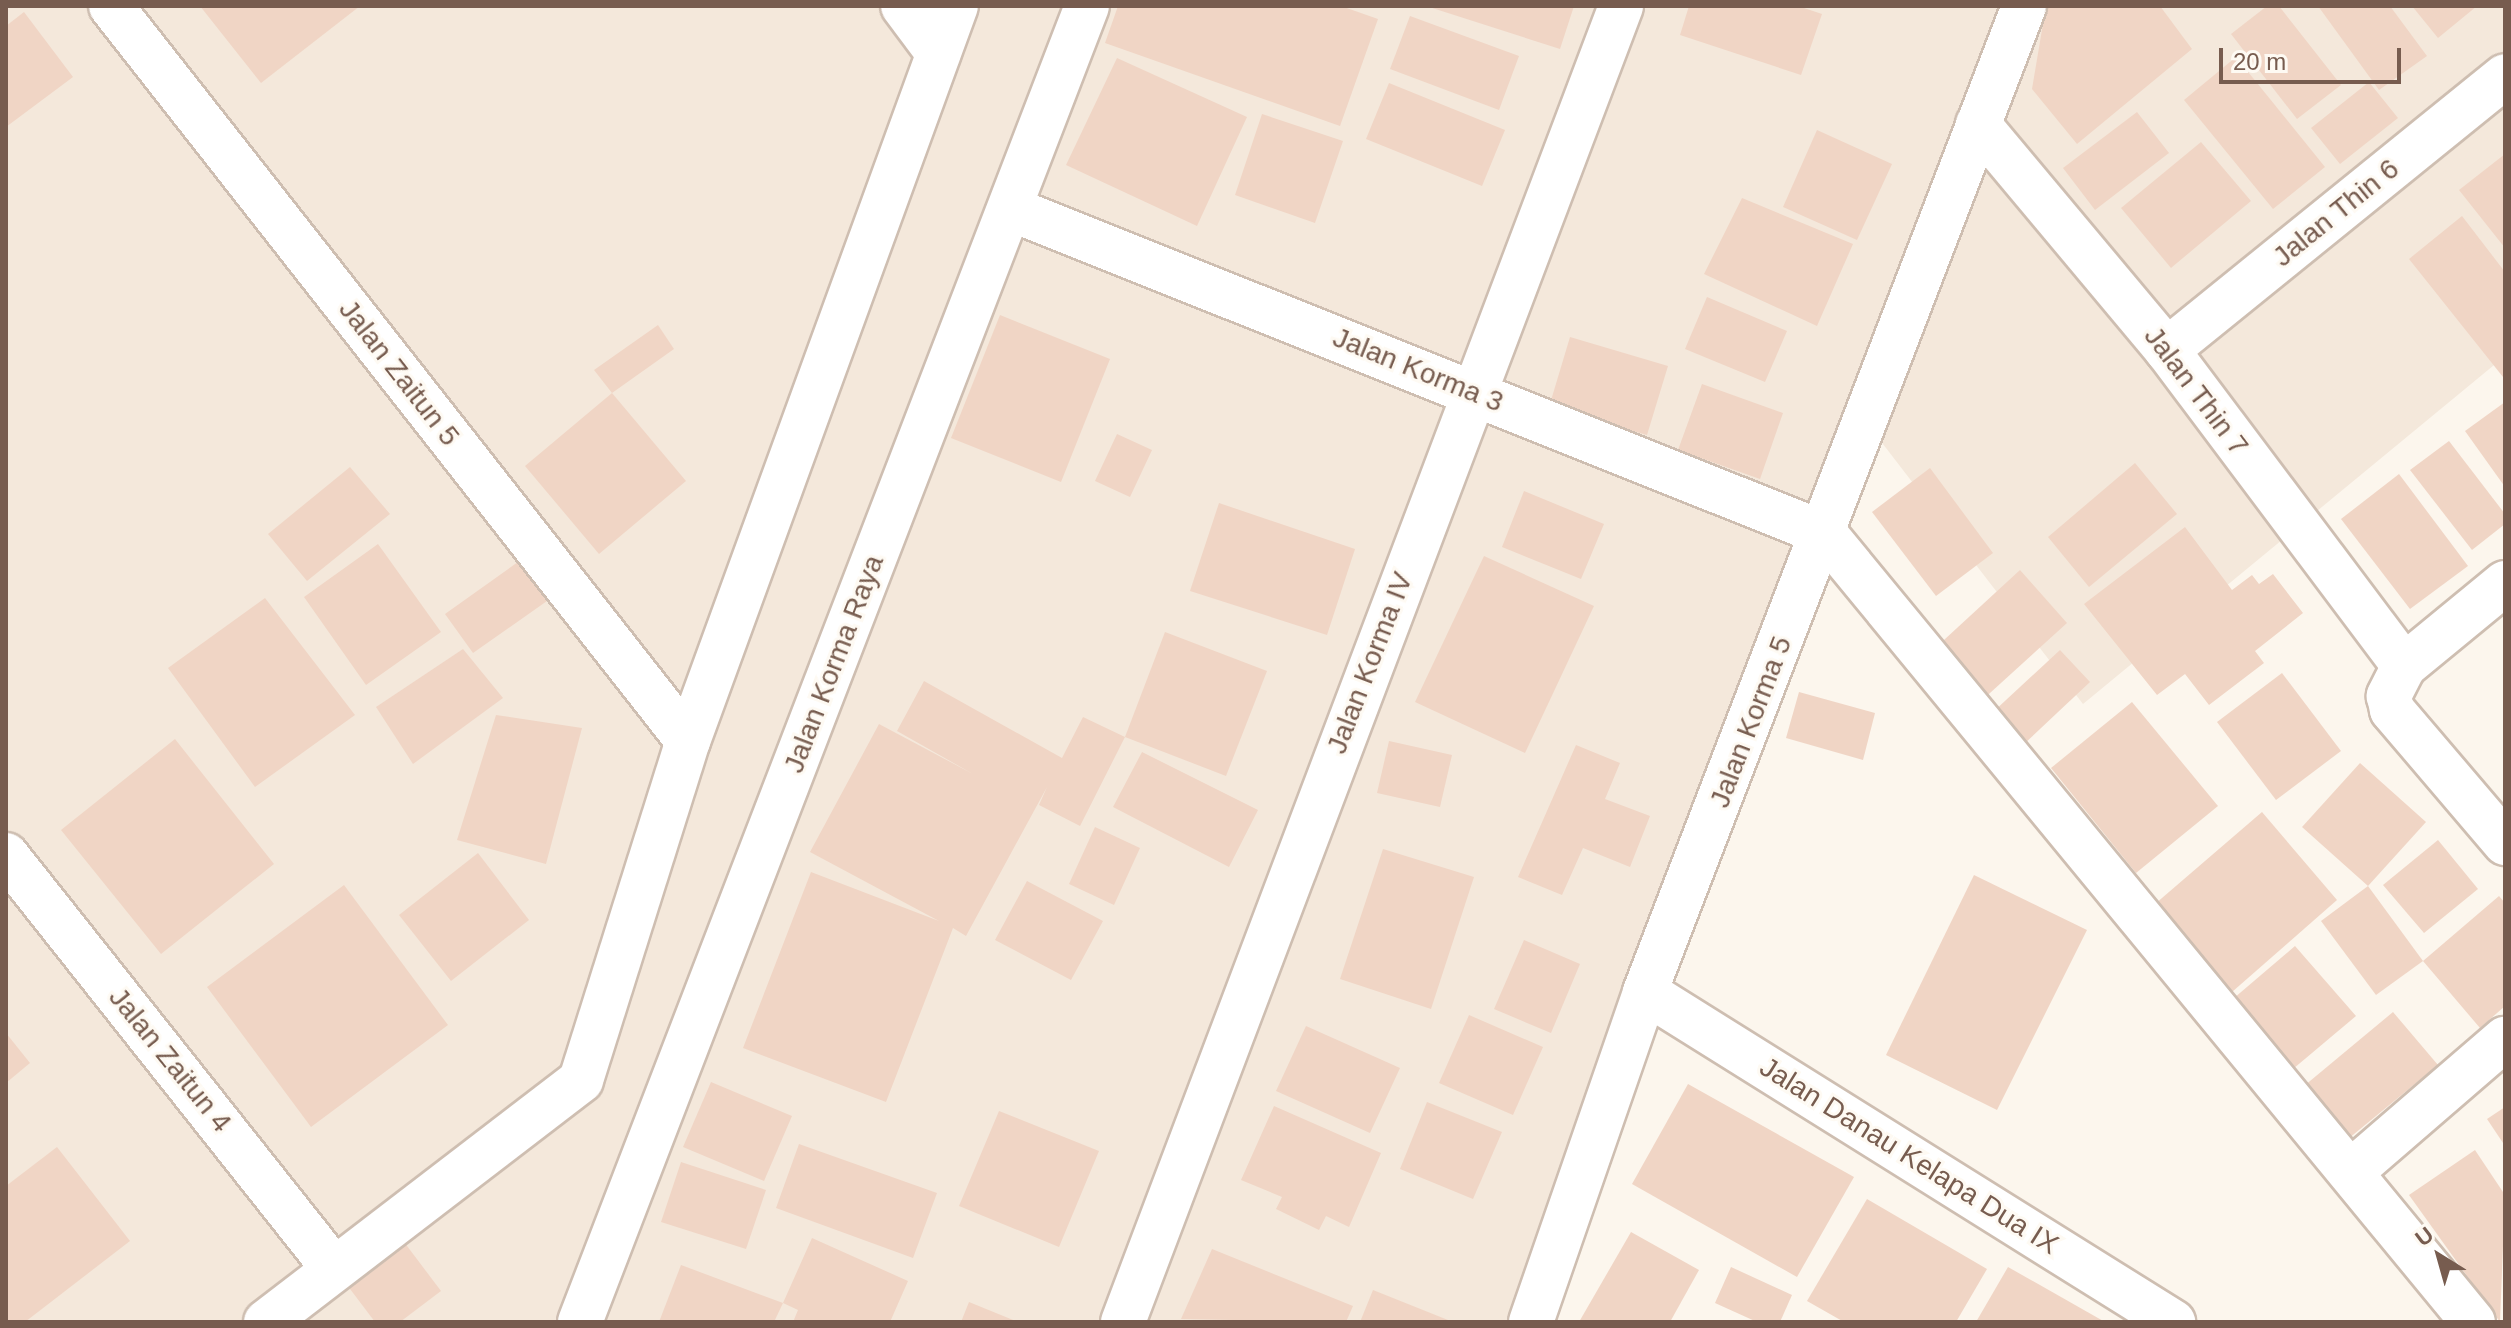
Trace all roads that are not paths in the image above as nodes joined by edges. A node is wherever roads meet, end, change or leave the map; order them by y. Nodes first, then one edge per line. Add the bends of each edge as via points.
1 (111, 6) edge
2 (903, 6) edge
3 (956, 6) edge
4 (1087, 6) edge
5 (1621, 6) edge
6 (2024, 6) edge
7 (938, 53) junction
8 (2505, 76) edge
9 (1978, 124) junction
10 (1011, 209) junction
11 (2167, 350) junction
12 (1473, 391) junction
13 (1825, 534) junction
14 (2505, 583) edge
15 (2404, 666) junction
16 (688, 741) junction
17 (2505, 843) edge
18 (6, 855) edge
19 (1645, 992) junction
20 (2505, 1039) edge
21 (2353, 1170) junction
22 (331, 1265) junction
23 (266, 1322) edge
24 (580, 1322) edge
25 (1123, 1322) edge
26 (1531, 1322) edge
27 (2173, 1322) edge
28 (2473, 1322) edge

1 - 16 street, Jalan Zaitun 5
2 - 7 street
3 - 7 street
4 - 10 street, Jalan Korma Raya
5 - 12 street, Jalan Korma IV
6 - 9 street, Jalan Korma 5
7 - 16 street
8 - 11 street, Jalan Thin 6
9 - 11 street, Jalan Thin 7
9 - 13 street, Jalan Korma 5
10 - 12 street, Jalan Korma 3
10 - 24 street, Jalan Korma Raya
11 - 15 street, Jalan Thin 7
12 - 13 street, Jalan Korma 3
12 - 25 street, Jalan Korma IV
13 - 19 street, Jalan Korma 5
13 - 21 street
14 - 15 street
15 - 17 street via 2392,680 2392,710
16 - 22 street via 581,1080
18 - 22 street, Jalan Zaitun 4
19 - 26 street, Jalan Korma 5
19 - 27 street, Jalan Danau Kelapa Dua IX
20 - 21 street
21 - 28 street
22 - 23 street

